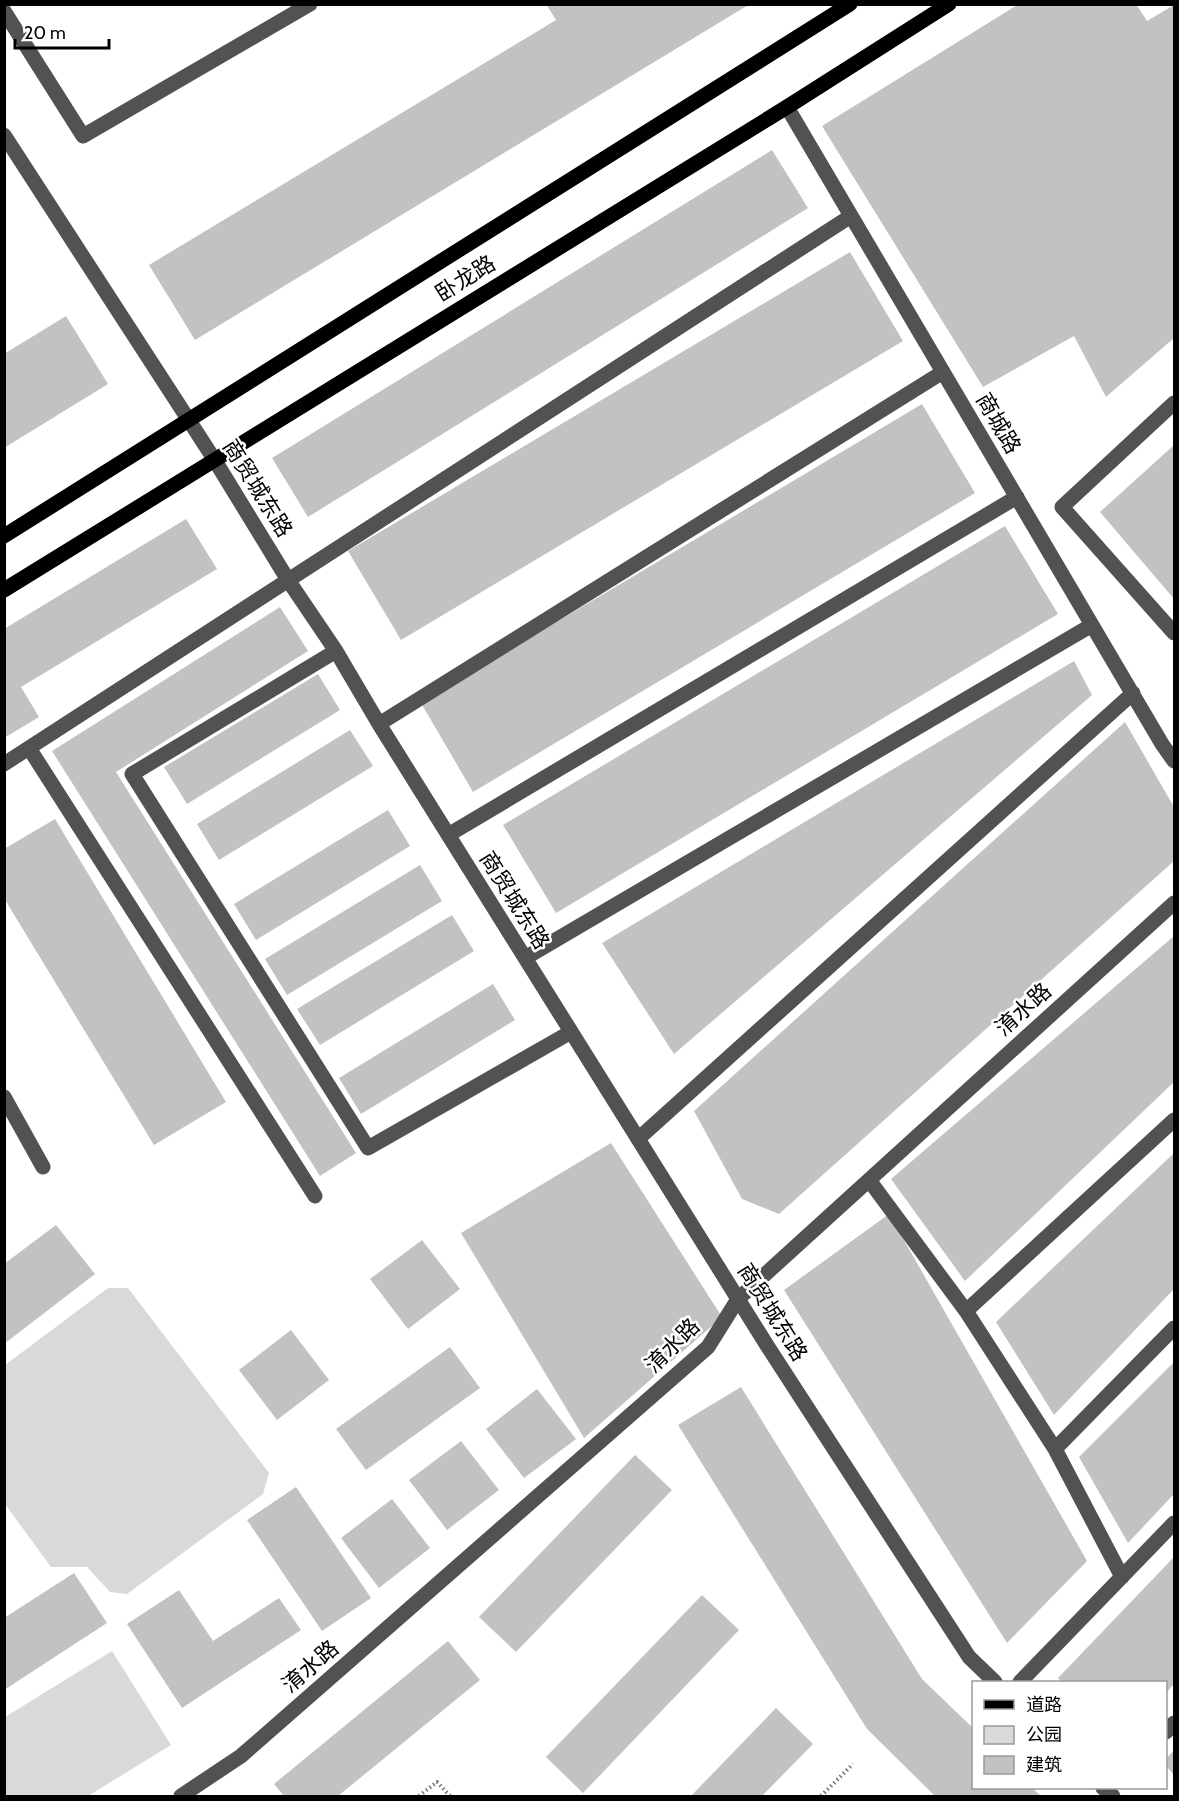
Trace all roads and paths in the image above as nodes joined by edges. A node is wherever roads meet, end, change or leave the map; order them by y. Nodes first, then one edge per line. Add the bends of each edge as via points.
1 (310, 4) edge
2 (850, 4) edge
3 (949, 4) edge
4 (4, 11) edge
5 (787, 106) junction
6 (4, 135) edge
7 (851, 216) junction
8 (944, 372) junction
9 (1174, 403) edge
10 (188, 420) junction
11 (214, 459) junction
12 (1017, 497) junction
13 (4, 536) edge
14 (288, 580) junction
15 (4, 590) edge
16 (1092, 625) junction
17 (1174, 633) edge
18 (336, 651) junction
19 (1133, 693) junction
20 (379, 724) junction
21 (29, 748) junction
22 (1174, 761) edge
23 (4, 764) edge
24 (448, 836) junction
25 (1174, 903) edge
26 (525, 958) junction
27 (571, 1032) junction
28 (4, 1097) edge
29 (1174, 1120) edge
30 (638, 1139) junction
31 (43, 1167) dead end
32 (869, 1180) junction
33 (315, 1196) dead end
34 (738, 1299) junction
35 (966, 1311) junction
36 (1174, 1328) edge
37 (1055, 1449) junction
38 (1174, 1523) edge
39 (1122, 1577) junction
40 (993, 1681) edge
41 (1022, 1681) edge
42 (853, 1764) dead end
43 (181, 1797) edge
44 (419, 1797) edge
45 (450, 1797) edge
46 (821, 1797) edge

1 - 4 street via 83,136
2 - 10 main road, 卧龙路
3 - 5 main road, 卧龙路
5 - 7 street, 商城路
5 - 11 main road, 卧龙路
6 - 10 street, 商贸城东路
7 - 8 street, 商城路
7 - 14 street
8 - 12 street, 商城路
8 - 20 street
9 - 17 street via 1062,507
10 - 11 street, 商贸城东路
10 - 13 main road, 卧龙路
11 - 14 street, 商贸城东路
11 - 15 main road, 卧龙路
12 - 16 street, 商城路
12 - 24 street
14 - 18 street, 商贸城东路
14 - 21 street
16 - 19 street, 商城路
16 - 26 street
18 - 20 street, 商贸城东路
18 - 27 street via 132,774 368,1148
19 - 22 street, 商城路
19 - 30 street
20 - 24 street, 商贸城东路
21 - 23 street
21 - 33 street
24 - 26 street, 商贸城东路
25 - 32 street, 淯水路
26 - 27 street, 商贸城东路
27 - 30 street, 商贸城东路
28 - 31 street
29 - 35 street
30 - 34 street, 商贸城东路
32 - 34 street, 淯水路
32 - 35 street
34 - 40 street, 商贸城东路 via 969,1657
34 - 43 street, 淯水路 via 708,1347 241,1756
35 - 37 street
36 - 37 street
37 - 39 street
38 - 39 street
39 - 41 street
42 - 46 path
44 - 45 path via 437,1782

